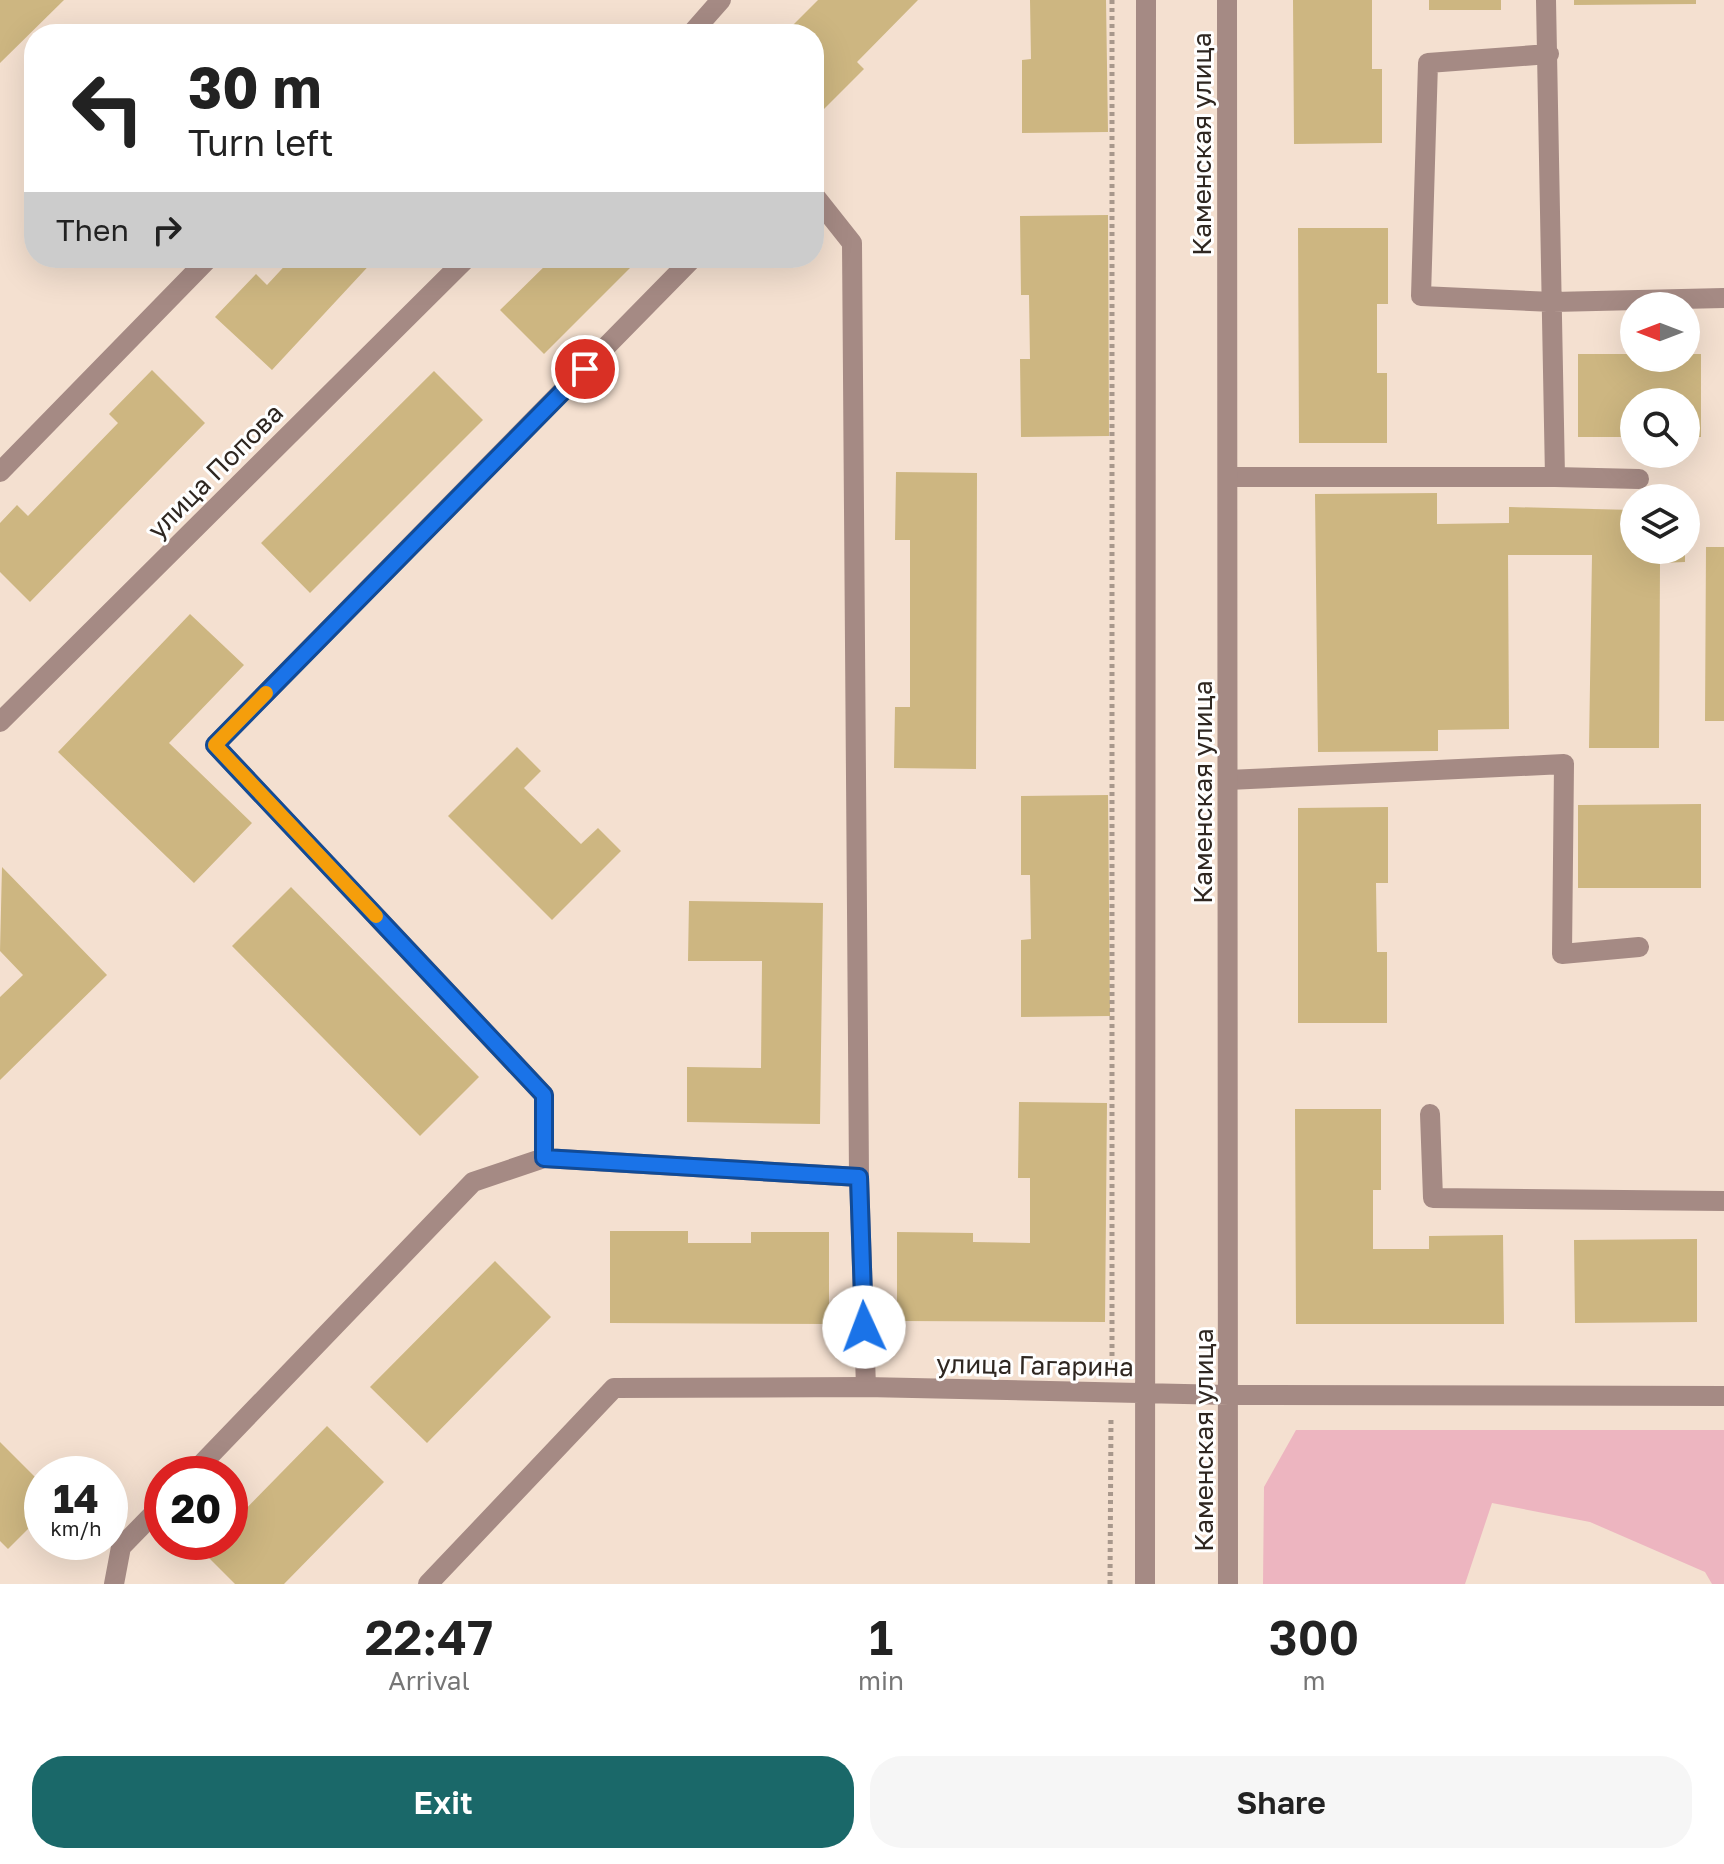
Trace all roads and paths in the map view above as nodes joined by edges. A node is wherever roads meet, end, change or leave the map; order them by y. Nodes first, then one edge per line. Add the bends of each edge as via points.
1 (721, 0) edge
2 (1112, 0) edge
3 (1146, 0) edge
4 (1227, 0) edge
5 (1546, 0) edge
6 (700, 24) edge
7 (1549, 54) junction
8 (824, 208) edge
9 (199, 268) edge
10 (457, 268) edge
11 (683, 268) edge
12 (1724, 298) edge
13 (1553, 302) junction
14 (0, 472) edge
15 (1228, 477) junction
16 (1555, 477) junction
17 (1639, 479) dead end
18 (0, 722) edge
19 (1228, 780) junction
20 (1639, 947) dead end
21 (1430, 1114) dead end
22 (544, 1158) junction
23 (859, 1177) junction
24 (1724, 1201) edge
25 (1113, 1360) dead end
26 (866, 1387) junction
27 (1111, 1394) junction
28 (1145, 1394) junction
29 (1229, 1395) junction
30 (1724, 1396) edge
31 (209, 1456) edge
32 (144, 1523) edge
33 (114, 1584) edge
34 (428, 1584) edge
35 (1110, 1584) edge
36 (1145, 1584) edge
37 (1228, 1584) edge

1 - 6 street
2 - 25 path
3 - 28 street
4 - 15 street, Каменская улица
5 - 7 street
7 - 13 street
7 - 13 street via 1428,63 1421,296
8 - 23 street via 852,243
9 - 14 street
10 - 18 street, улица Попова
11 - 22 street via 215,745 544,1095
12 - 13 street
13 - 16 street
15 - 16 street
15 - 19 street, Каменская улица
16 - 17 street
19 - 20 street via 1564,764 1562,954
19 - 29 street, Каменская улица
21 - 24 street via 1433,1198
22 - 23 street
22 - 31 street via 473,1182
23 - 26 street
26 - 27 street, улица Гагарина
26 - 34 street, улица Гагарина via 614,1388
27 - 28 street, улица Гагарина
27 - 35 path
28 - 29 street, улица Гагарина
28 - 36 street
29 - 30 street, улица Гагарина
29 - 37 street, Каменская улица
32 - 33 street via 121,1547

